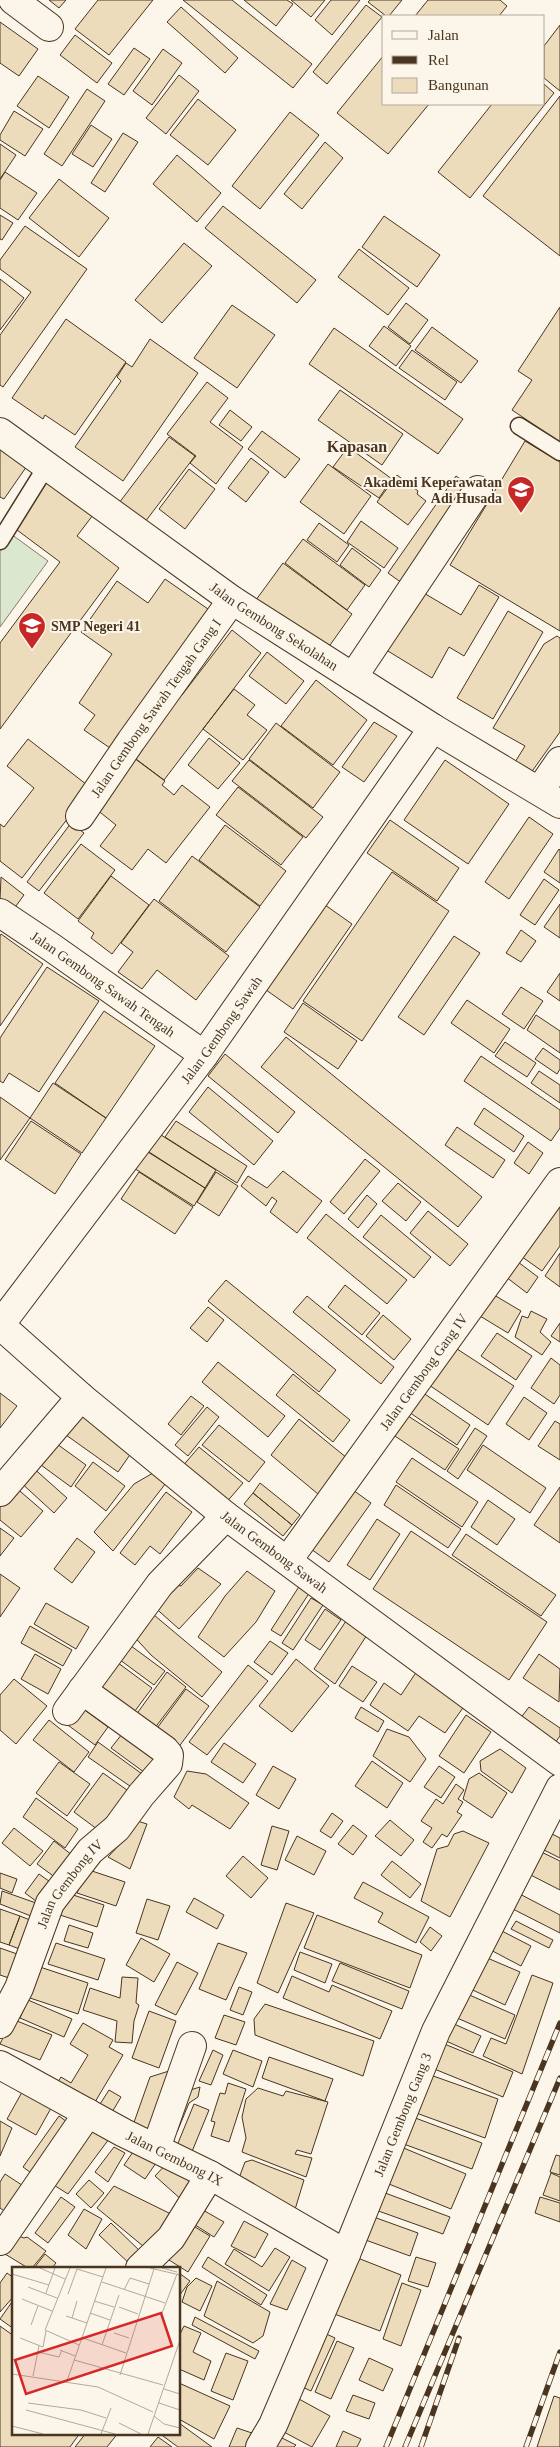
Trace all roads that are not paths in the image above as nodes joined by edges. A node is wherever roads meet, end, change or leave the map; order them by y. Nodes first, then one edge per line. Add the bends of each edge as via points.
1 (13, 0) edge
2 (48, 27) dead end
3 (519, 426) dead end
4 (0, 432) edge
5 (560, 452) edge
6 (46, 467) junction
7 (478, 490) dead end
8 (0, 541) edge
9 (232, 600) junction
10 (354, 677) junction
11 (433, 728) junction
12 (560, 761) edge
13 (550, 797) edge
14 (80, 816) dead end
15 (0, 913) edge
16 (204, 1055) junction
17 (560, 1182) edge
18 (0, 1325) edge
19 (81, 1397) junction
20 (0, 1492) edge
21 (226, 1516) junction
22 (288, 1560) junction
23 (560, 1762) edge
24 (560, 1788) edge
25 (0, 2024) edge
26 (192, 2046) dead end
27 (0, 2066) edge
28 (88, 2113) junction
29 (156, 2148) junction
30 (210, 2175) junction
31 (0, 2241) edge
32 (346, 2254) junction
33 (141, 2267) edge
34 (260, 2447) edge

1 - 2 street
3 - 5 lane
4 - 6 street, Jalan Gembong Sekolahan
6 - 8 lane
6 - 9 street, Jalan Gembong Sekolahan
7 - 10 street
9 - 10 street, Jalan Gembong Sekolahan
9 - 14 street, Jalan Gembong Sawah Tengah Gang I
10 - 11 street, Jalan Gembong Sekolahan
11 - 13 street, Jalan Gembong Sekolahan
11 - 16 street, Jalan Gembong Sawah
12 - 13 street
15 - 16 street, Jalan Gembong Sawah Tengah
16 - 18 street, Jalan Gembong Sawah
17 - 22 street, Jalan Gembong Gang IV
18 - 19 street, Jalan Gembong Sawah
19 - 20 street
19 - 21 street, Jalan Gembong Sawah
21 - 22 street, Jalan Gembong Sawah
21 - 25 street, Jalan Gembong IV via 160,1584 74,1700 165,1750 168,1764 117,1828 90,1851 50,1903 19,1988
22 - 23 street, Jalan Gembong Sawah
24 - 32 street, Jalan Gembong Gang 3 via 444,2015
26 - 29 street
27 - 28 street, Jalan Gembong IX
28 - 29 street, Jalan Gembong IX
28 - 31 street
29 - 30 street, Jalan Gembong IX
30 - 32 street, Jalan Gembong IX
30 - 33 street via 171,2238
32 - 34 street, Jalan Gembong Gang 3 via 273,2425

